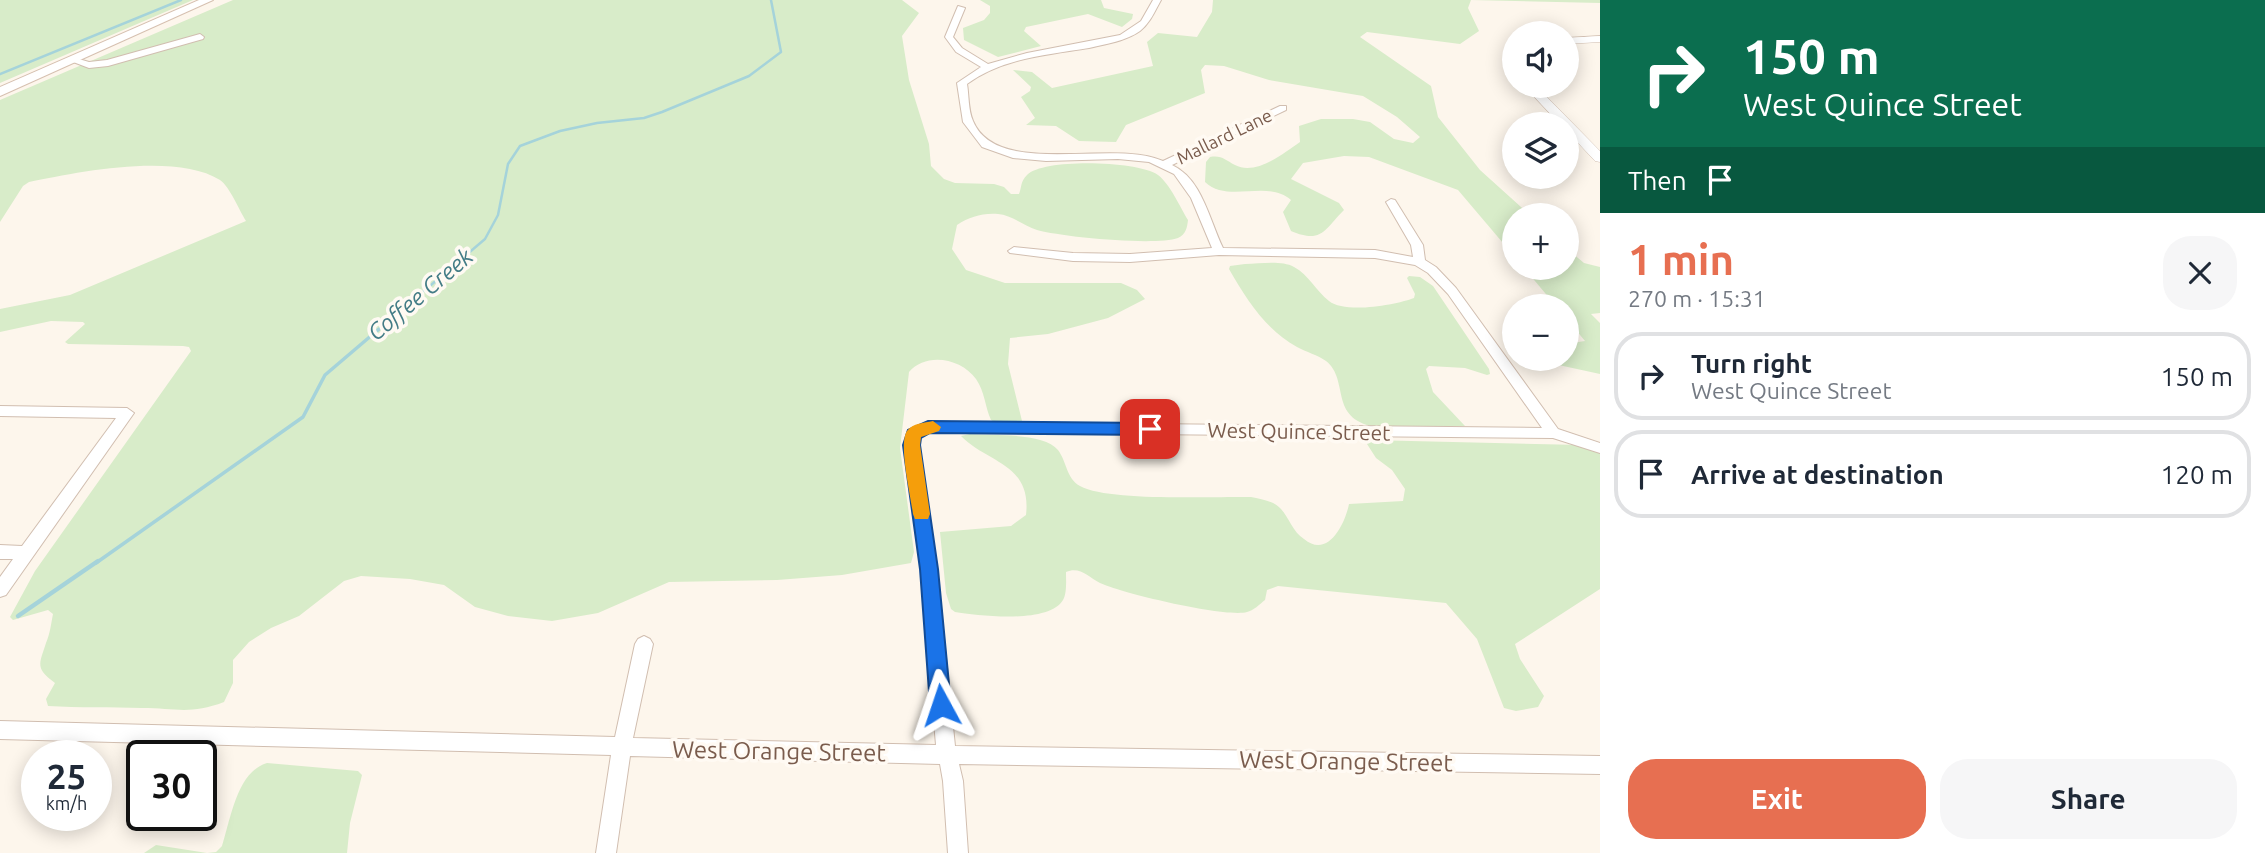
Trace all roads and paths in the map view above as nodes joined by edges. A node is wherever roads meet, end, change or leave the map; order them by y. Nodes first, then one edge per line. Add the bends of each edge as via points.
1 (208, 0) edge
2 (1157, 0) edge
3 (961, 8) dead end
4 (201, 37) dead end
5 (1600, 39) edge
6 (1579, 40) edge
7 (72, 60) junction
8 (986, 67) junction
9 (0, 92) edge
10 (1542, 98) edge
11 (1283, 108) dead end
12 (1600, 158) edge
13 (1166, 164) junction
14 (1391, 202) dead end
15 (1014, 251) dead end
16 (1219, 251) junction
17 (1419, 262) junction
18 (0, 411) edge
19 (1553, 433) junction
20 (1600, 448) edge
21 (0, 552) edge
22 (27, 553) junction
23 (0, 590) edge
24 (644, 644) dead end
25 (0, 730) edge
26 (622, 747) junction
27 (948, 755) junction
28 (1600, 765) edge
29 (606, 853) edge
30 (958, 853) edge

1 - 7 main road
2 - 8 street via 1143,25 1121,38
3 - 8 street via 949,37
4 - 7 street via 108,63 89,65
5 - 6 street
7 - 9 main road
8 - 13 street via 962,83 965,109 979,142 1009,156 1133,158
10 - 12 street
11 - 13 street, Mallard Lane
13 - 16 street via 1192,189
14 - 17 street via 1417,245
15 - 16 street via 1130,258
16 - 17 street via 1375,254
17 - 19 street via 1452,291
18 - 22 street via 127,412
19 - 20 street, West Quince Street
19 - 27 street, West Quince Street via 928,427 914,434
21 - 22 street
22 - 23 street
24 - 26 street
25 - 26 street, West Orange Street
26 - 27 street, West Orange Street
26 - 29 street
27 - 28 street, West Orange Street
27 - 30 street

